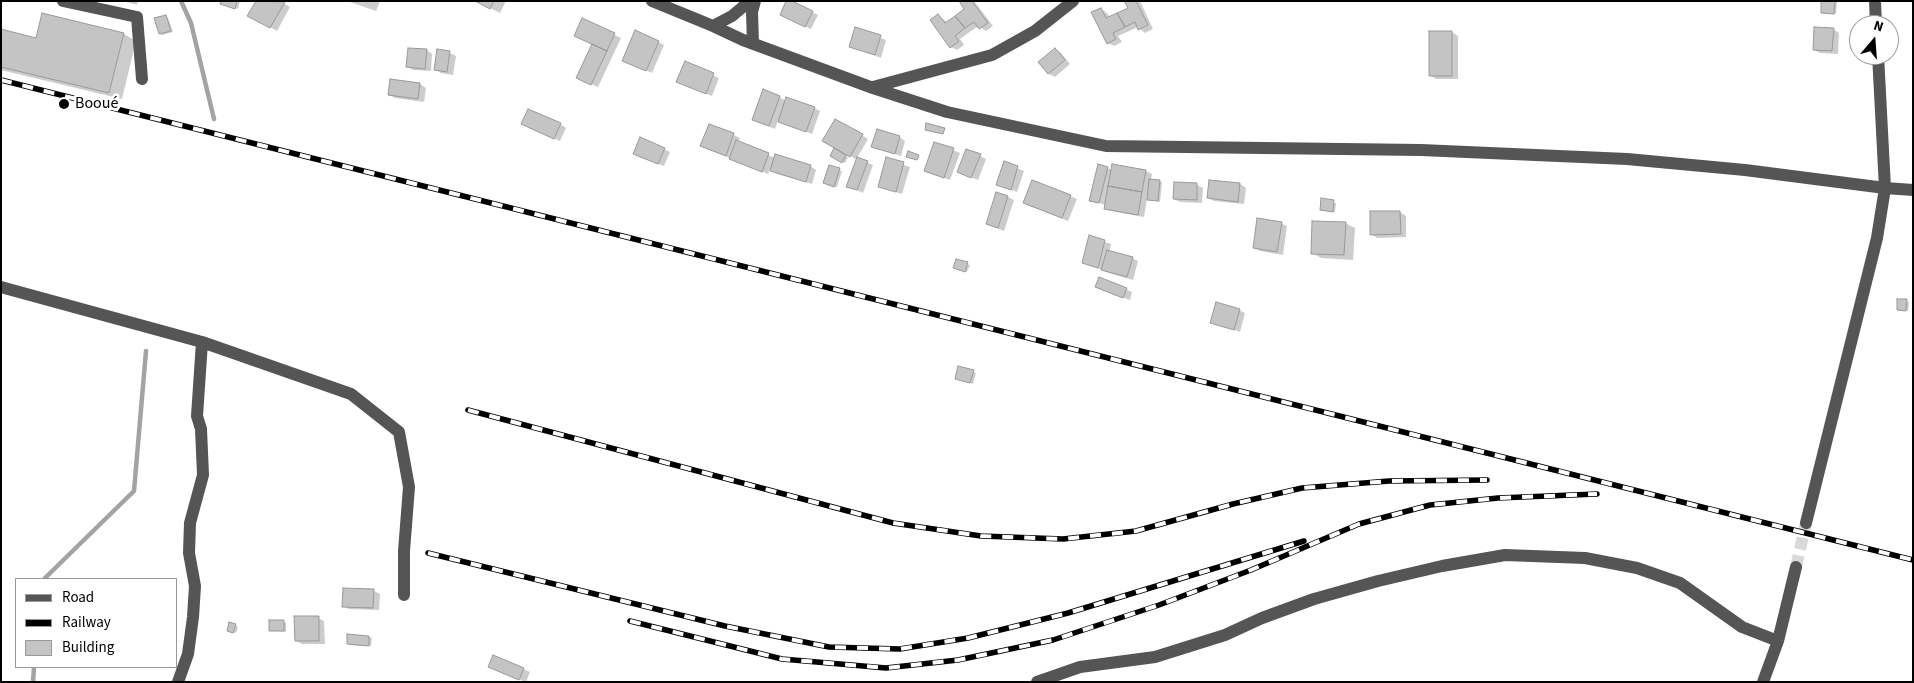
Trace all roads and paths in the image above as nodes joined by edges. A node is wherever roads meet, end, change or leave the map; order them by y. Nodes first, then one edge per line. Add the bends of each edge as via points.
1 (63, 1) edge
2 (652, 1) edge
3 (750, 1) edge
4 (755, 1) edge
5 (1072, 1) edge
6 (1875, 1) edge
7 (1876, 15) edge
8 (713, 26) junction
9 (753, 44) junction
10 (1879, 65) edge
11 (142, 79) dead end
12 (873, 88) junction
13 (1885, 188) junction
14 (1913, 190) edge
15 (1, 287) edge
16 (202, 342) junction
17 (1806, 523) tunnel mouth
18 (1796, 567) tunnel mouth
19 (404, 595) dead end
20 (1778, 641) junction
21 (178, 682) edge
22 (1038, 682) edge
23 (1763, 682) edge

1 - 11 street via 137,17
2 - 8 street
3 - 8 street
4 - 9 street
5 - 12 street via 1035,31 992,55
6 - 7 street
8 - 9 street
9 - 12 street
10 - 13 street
12 - 13 street via 947,112 1106,146 1420,150 1627,159
13 - 14 street
13 - 17 street via 1877,238
15 - 16 street
16 - 19 street via 351,394 399,432 409,487
16 - 21 street via 197,416 204,475 190,523 195,586 193,617 188,654
18 - 20 street
20 - 22 street via 1742,628 1680,583 1637,568 1585,558 1505,555 1378,581 1314,599 1225,635 1155,657 1080,668
20 - 23 street

